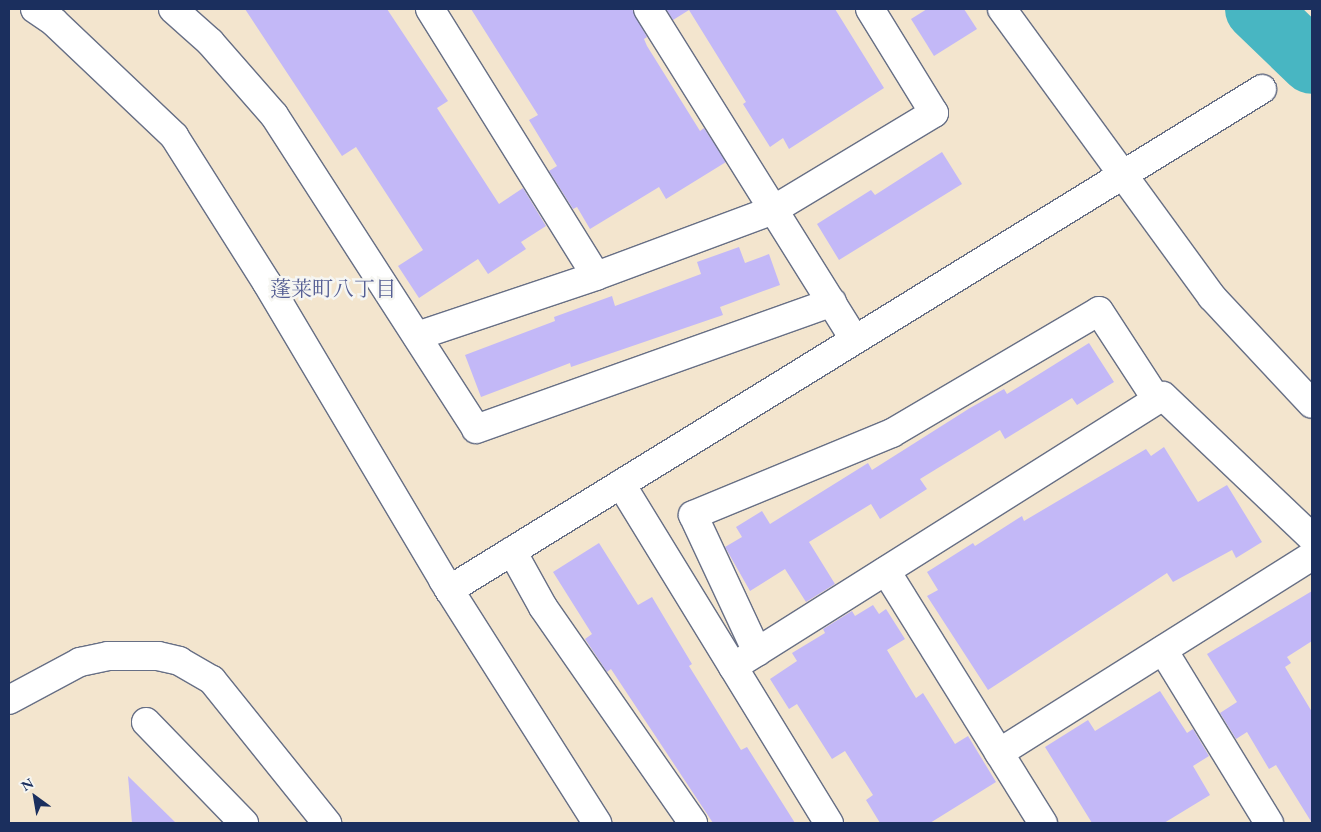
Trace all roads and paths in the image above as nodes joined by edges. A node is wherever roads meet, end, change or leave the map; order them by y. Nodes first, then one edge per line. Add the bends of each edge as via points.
1 (35, 9) edge
2 (430, 9) edge
3 (648, 9) edge
4 (870, 9) edge
5 (1002, 9) edge
6 (189, 14) edge
7 (1262, 89) dead end
8 (1124, 174) junction
9 (773, 210) junction
10 (596, 276) junction
11 (832, 302) junction
12 (417, 336) junction
13 (855, 340) junction
14 (1157, 400) junction
15 (1312, 404) edge
16 (621, 484) junction
17 (1312, 538) edge
18 (512, 551) junction
19 (1312, 556) edge
20 (886, 571) junction
21 (449, 590) junction
22 (1163, 650) junction
23 (757, 652) junction
24 (733, 667) junction
25 (9, 700) edge
26 (146, 722) dead end
27 (999, 753) junction
28 (244, 823) edge
29 (327, 823) edge
30 (597, 823) edge
31 (694, 823) edge
32 (829, 823) edge
33 (1043, 823) edge
34 (1269, 823) edge

1 - 21 street via 54,22 174,136 267,283
2 - 10 street
3 - 9 street
4 - 9 street via 934,113
5 - 8 street
6 - 12 street via 274,115
7 - 8 street
8 - 13 street
8 - 15 street via 1212,297
9 - 10 street
9 - 11 street
10 - 12 street
11 - 12 street via 476,429
11 - 13 street
13 - 16 street
14 - 17 street via 1163,396
14 - 20 street
14 - 23 street via 1099,311 892,433 693,515
16 - 18 street
16 - 24 street
18 - 21 street
18 - 31 street via 543,607
19 - 22 street
20 - 23 street
20 - 27 street
21 - 30 street
22 - 27 street
22 - 34 street
23 - 24 street
24 - 32 street
25 - 29 street via 80,662 108,656 158,656 179,661 212,680
26 - 28 street
27 - 33 street

